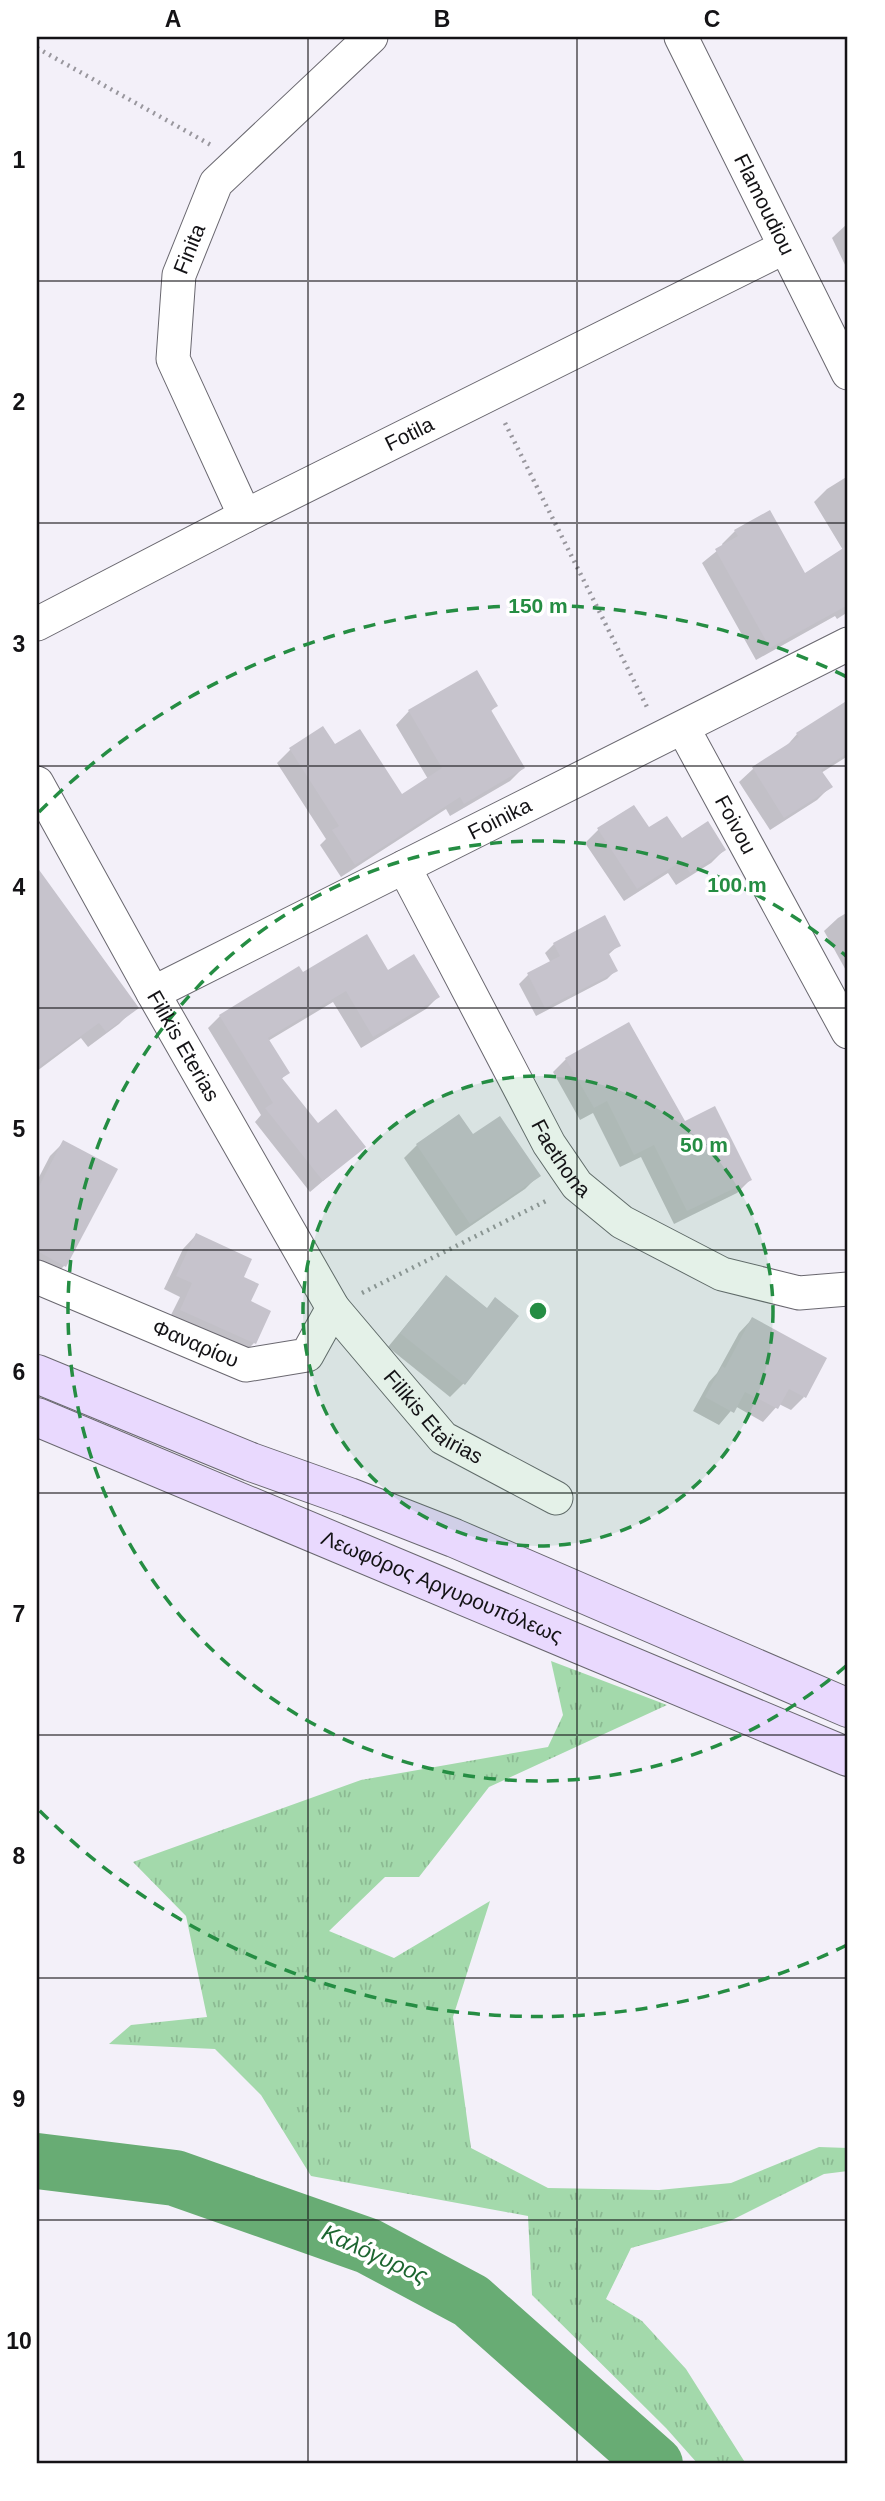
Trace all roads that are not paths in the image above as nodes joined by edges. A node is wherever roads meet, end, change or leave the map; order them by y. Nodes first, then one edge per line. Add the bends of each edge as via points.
1 (372, 37) edge
2 (681, 37) edge
3 (785, 247) junction
4 (848, 373) edge
5 (245, 516) junction
6 (37, 624) edge
7 (848, 644) edge
8 (672, 733) junction
9 (37, 783) edge
10 (404, 867) junction
11 (153, 993) junction
12 (848, 1032) edge
13 (37, 1277) edge
14 (848, 1289) edge
15 (334, 1308) junction
16 (37, 1374) edge
17 (37, 1417) edge
18 (556, 1498) dead end
19 (848, 1707) edge
20 (848, 1757) edge

1 - 5 street, Finita via 216,183 179,275 173,359
2 - 3 street, Flamoudiou
3 - 4 street, Flamoudiou
3 - 5 street, Fotila
5 - 6 street, Fotila
7 - 8 street, Foinika
8 - 10 street, Foinika
8 - 12 street, Foivou
9 - 11 street, Filikis Eterias
10 - 11 street, Foinika
10 - 14 street, Faethona via 549,1144 577,1185 622,1222 722,1274 799,1293
11 - 15 street, Filikis Eterias
13 - 15 street, Φαναρίου via 246,1365 307,1355
15 - 18 street, Filikis Etairias via 443,1438
16 - 19 main road via 251,1462 454,1538
17 - 20 main road, Λεωφόρος Αργυρουπόλεως

